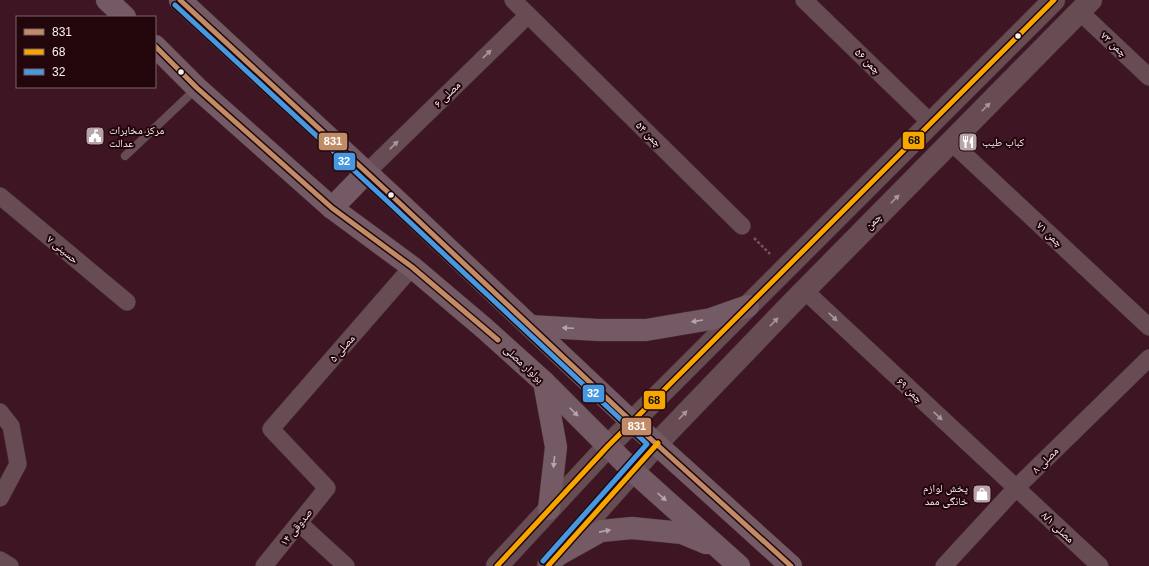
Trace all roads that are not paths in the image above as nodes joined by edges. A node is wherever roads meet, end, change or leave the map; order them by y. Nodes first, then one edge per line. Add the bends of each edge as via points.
1 (107, 0) edge
2 (180, 0) edge
3 (513, 0) edge
4 (804, 0) edge
5 (1054, 0) edge
6 (1080, 4) edge
7 (528, 15) junction
8 (124, 16) edge
9 (156, 47) edge
10 (1149, 77) edge
11 (198, 88) junction
12 (931, 123) junction
13 (951, 142) junction
14 (125, 156) dead end
15 (366, 172) junction
16 (0, 196) edge
17 (332, 208) junction
18 (742, 226) road end
19 (412, 267) junction
20 (805, 291) junction
21 (127, 302) dead end
22 (748, 306) junction
23 (530, 326) junction
24 (1149, 327) edge
25 (1149, 358) edge
26 (544, 382) junction
27 (0, 412) edge
28 (632, 422) junction
29 (657, 444) junction
30 (608, 446) junction
31 (634, 470) junction
32 (327, 488) joint
33 (1016, 488) junction
34 (0, 498) edge
35 (549, 509) junction
36 (299, 523) junction
37 (721, 550) junction
38 (0, 560) edge
39 (553, 560) edge
40 (10, 566) edge
41 (264, 566) edge
42 (346, 566) edge
43 (497, 566) edge
44 (739, 566) edge
45 (791, 566) edge
46 (944, 566) edge
47 (1100, 566) edge

1 - 8 main road
2 - 15 main road
3 - 7 street, چمن ۵۴
4 - 12 street, چمن ۵۶
5 - 12 main road
6 - 10 street, چمن ۷۳
13 -> 6 main road, چمن
15 -> 7 street, مصلی ۶
7 - 18 street, چمن ۵۴
9 - 11 main road, بولوار مصلی
11 - 14 lane
11 - 17 main road, بولوار مصلی
12 - 13 main road
12 - 22 main road
20 -> 13 main road, چمن
13 - 24 street, چمن ۷۱
15 - 17 main road
15 - 23 main road
16 - 21 street, حسینی ۷
17 - 19 main road, بولوار مصلی
19 - 26 main road, بولوار مصلی
19 - 32 street, مصلی ۵ via 271,429
29 -> 20 main road, چمن
20 -> 33 street, چمن ۶۹
22 -> 23 main road via 711,319 646,330
22 - 28 main road
23 - 28 main road
25 - 33 street, مصلی ۸
26 -> 30 main road, بولوار مصلی
26 -> 35 main road via 556,447
27 - 34 street via 12,426 18,464
28 - 29 main road
28 - 30 main road
29 - 31 main road, چمن
29 - 45 main road
30 - 31 main road, بولوار مصلی
30 - 35 main road
31 -> 37 main road, بولوار مصلی
31 - 39 main road, چمن
32 - 36 street, صدوقی ۱۴
33 - 46 street, مصلی ۸
33 - 47 street, مصلی ۸/۱
35 - 43 main road
36 - 41 street, صدوقی ۱۴
36 - 42 street
39 -> 37 main road via 601,531 632,528 682,532
37 - 44 main road, بولوار مصلی
38 - 40 street

